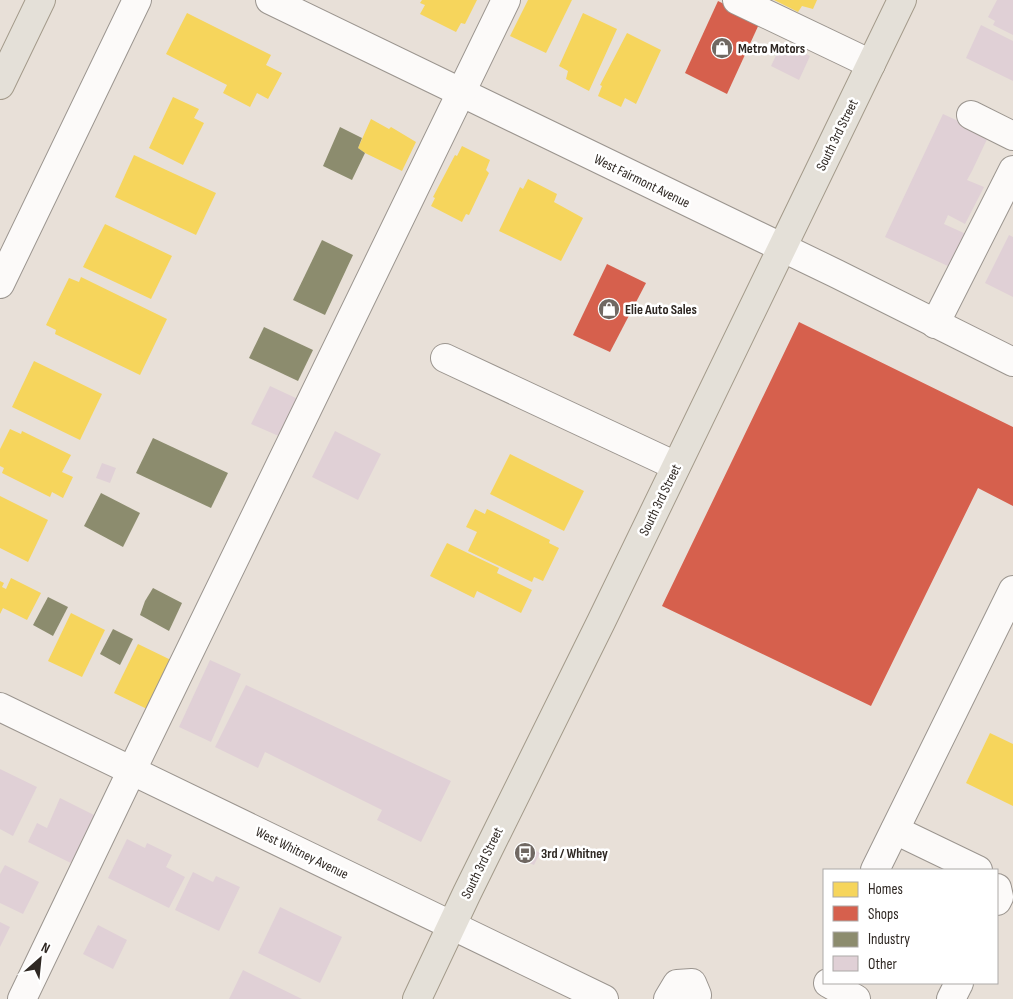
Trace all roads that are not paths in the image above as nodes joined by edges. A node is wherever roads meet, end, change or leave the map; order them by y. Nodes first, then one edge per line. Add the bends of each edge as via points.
1 (41, 0) edge
2 (137, 0) edge
3 (270, 0) edge
4 (506, 0) edge
5 (737, 0) edge
6 (902, 0) edge
7 (871, 64) junction
8 (0, 85) edge
9 (461, 93) junction
10 (970, 115) dead end
11 (1013, 136) edge
12 (1013, 170) edge
13 (782, 249) junction
14 (0, 284) edge
15 (936, 324) junction
16 (445, 358) dead end
17 (1013, 362) edge
18 (676, 466) junction
19 (1013, 590) edge
20 (0, 707) edge
21 (132, 770) junction
22 (895, 830) junction
23 (876, 869) edge
24 (976, 869) edge
25 (452, 925) junction
26 (824, 984) edge
27 (958, 984) edge
28 (22, 999) edge
29 (417, 999) edge
30 (604, 999) edge
31 (668, 999) edge
32 (696, 999) edge
33 (856, 999) edge
34 (951, 999) edge

1 - 8 main road
2 - 14 street
3 - 9 street, West Fairmont Avenue
4 - 9 street
5 - 7 street
6 - 7 main road, South 3rd Street
7 - 13 main road, South 3rd Street
9 - 13 street, West Fairmont Avenue
9 - 21 street
10 - 11 street
12 - 15 street
13 - 15 street, West Fairmont Avenue
13 - 18 main road, South 3rd Street
15 - 17 street, West Fairmont Avenue
16 - 18 street
18 - 25 main road, South 3rd Street
19 - 22 street
20 - 21 street, West Whitney Avenue
21 - 25 street, West Whitney Avenue
21 - 28 street
22 - 23 street
22 - 24 street
25 - 29 main road, South 3rd Street
25 - 30 street, West Whitney Avenue
26 - 33 street
27 - 34 street
31 - 32 street via 677,984 692,983

